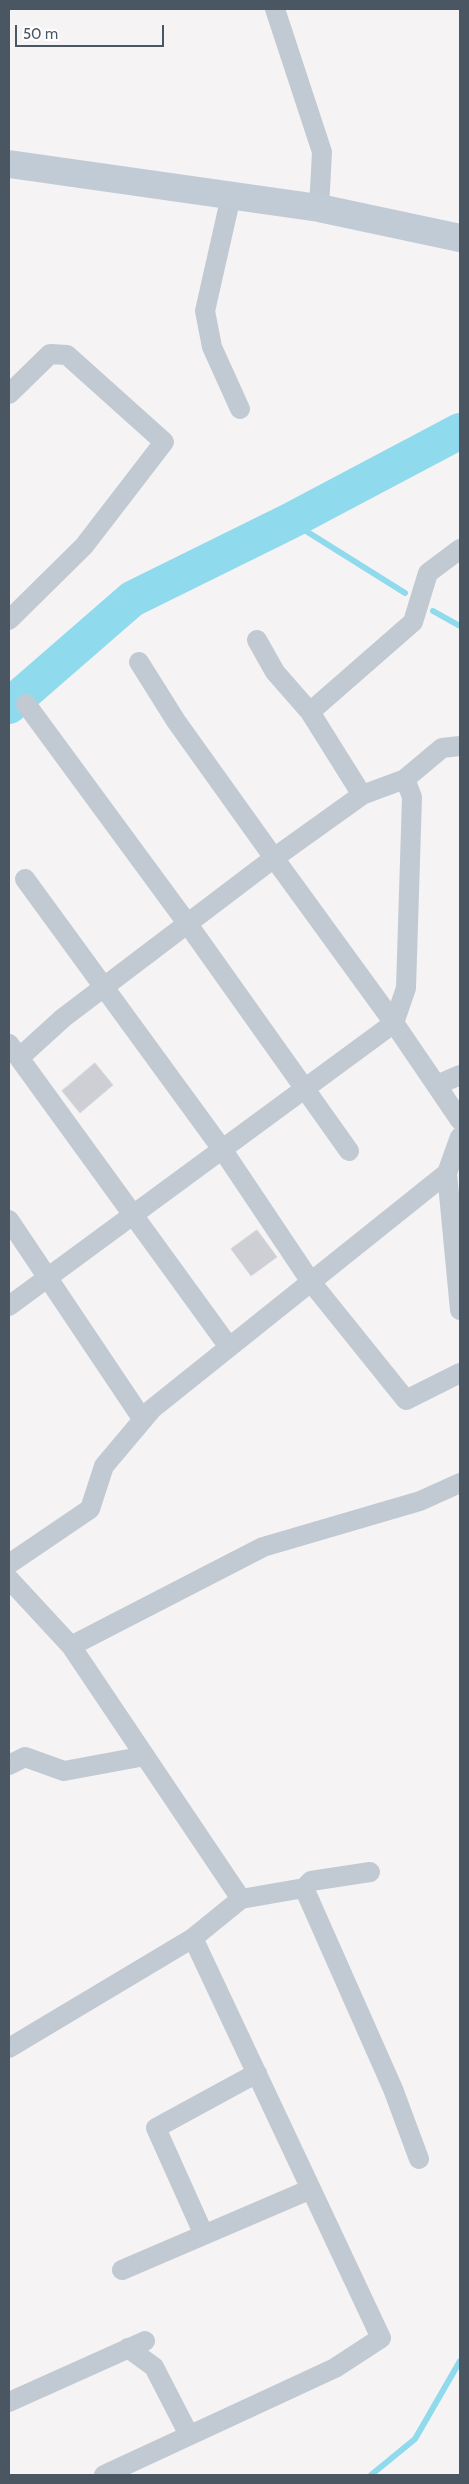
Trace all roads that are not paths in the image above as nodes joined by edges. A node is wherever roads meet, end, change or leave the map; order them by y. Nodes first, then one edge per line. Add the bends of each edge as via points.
1 (275, 9) edge
2 (9, 164) edge
3 (231, 196) junction
4 (319, 208) junction
5 (460, 238) edge
6 (9, 394) edge
7 (240, 409) dead end
8 (460, 549) edge
9 (9, 620) edge
10 (257, 640) dead end
11 (140, 662) dead end
12 (26, 704) dead end
13 (310, 712) junction
14 (460, 746) edge
15 (405, 779) junction
16 (362, 795) junction
17 (274, 858) junction
18 (25, 879) dead end
19 (187, 923) junction
20 (102, 988) junction
21 (394, 1023) junction
22 (14, 1051) edge
23 (460, 1075) edge
24 (437, 1085) junction
25 (306, 1088) junction
26 (460, 1120) edge
27 (460, 1137) edge
28 (222, 1149) junction
29 (350, 1152) dead end
30 (447, 1173) junction
31 (132, 1216) junction
32 (9, 1220) edge
33 (458, 1256) edge
34 (48, 1277) junction
35 (311, 1282) junction
36 (9, 1306) edge
37 (460, 1310) edge
38 (229, 1347) junction
39 (460, 1373) edge
40 (143, 1420) junction
41 (460, 1483) edge
42 (9, 1564) edge
43 (9, 1579) edge
44 (71, 1646) junction
45 (145, 1756) junction
46 (9, 1765) edge
47 (370, 1872) dead end
48 (304, 1888) junction
49 (241, 1899) junction
50 (193, 1938) junction
51 (9, 2048) edge
52 (257, 2073) junction
53 (419, 2159) dead end
54 (311, 2190) junction
55 (204, 2235) junction
56 (122, 2270) dead end
57 (9, 2402) edge
58 (190, 2436) junction
59 (104, 2475) edge

1 - 4 street via 322,152
2 - 3 street
3 - 4 street
3 - 7 street via 205,311 212,347
4 - 5 street
6 - 9 street via 50,354 66,355 164,442 84,546
8 - 13 street via 428,573 413,622
10 - 13 street via 275,672
11 - 17 street via 176,721
12 - 19 street
13 - 16 street
14 - 15 street via 442,748
15 - 16 street
15 - 21 street via 412,796 406,988
16 - 17 street
17 - 19 street
17 - 21 street
18 - 20 street
19 - 20 street
19 - 25 street
20 - 22 street
20 - 28 street
21 - 24 street
21 - 25 street
22 - 31 street
23 - 24 street
24 - 26 street
25 - 28 street
25 - 29 street
27 - 30 street
28 - 31 street
28 - 35 street
30 - 33 street
30 - 35 street
31 - 34 street
31 - 38 street
32 - 34 street
33 - 37 street
34 - 36 street
34 - 40 street
35 - 38 street
35 - 39 street via 406,1400
38 - 40 street via 152,1409
40 - 42 street via 104,1466 90,1509
41 - 44 street via 420,1501 263,1547
43 - 44 street
44 - 45 street
45 - 46 street via 64,1771 26,1757
45 - 49 street
47 - 48 street via 311,1881
48 - 49 street
48 - 53 street via 393,2089
49 - 50 street
50 - 51 street
50 - 52 street
52 - 54 street
52 - 55 street via 156,2128
54 - 55 street
54 - 58 street via 381,2338 335,2368
55 - 56 street
57 - 58 street via 136,2344 154,2367
58 - 59 street

